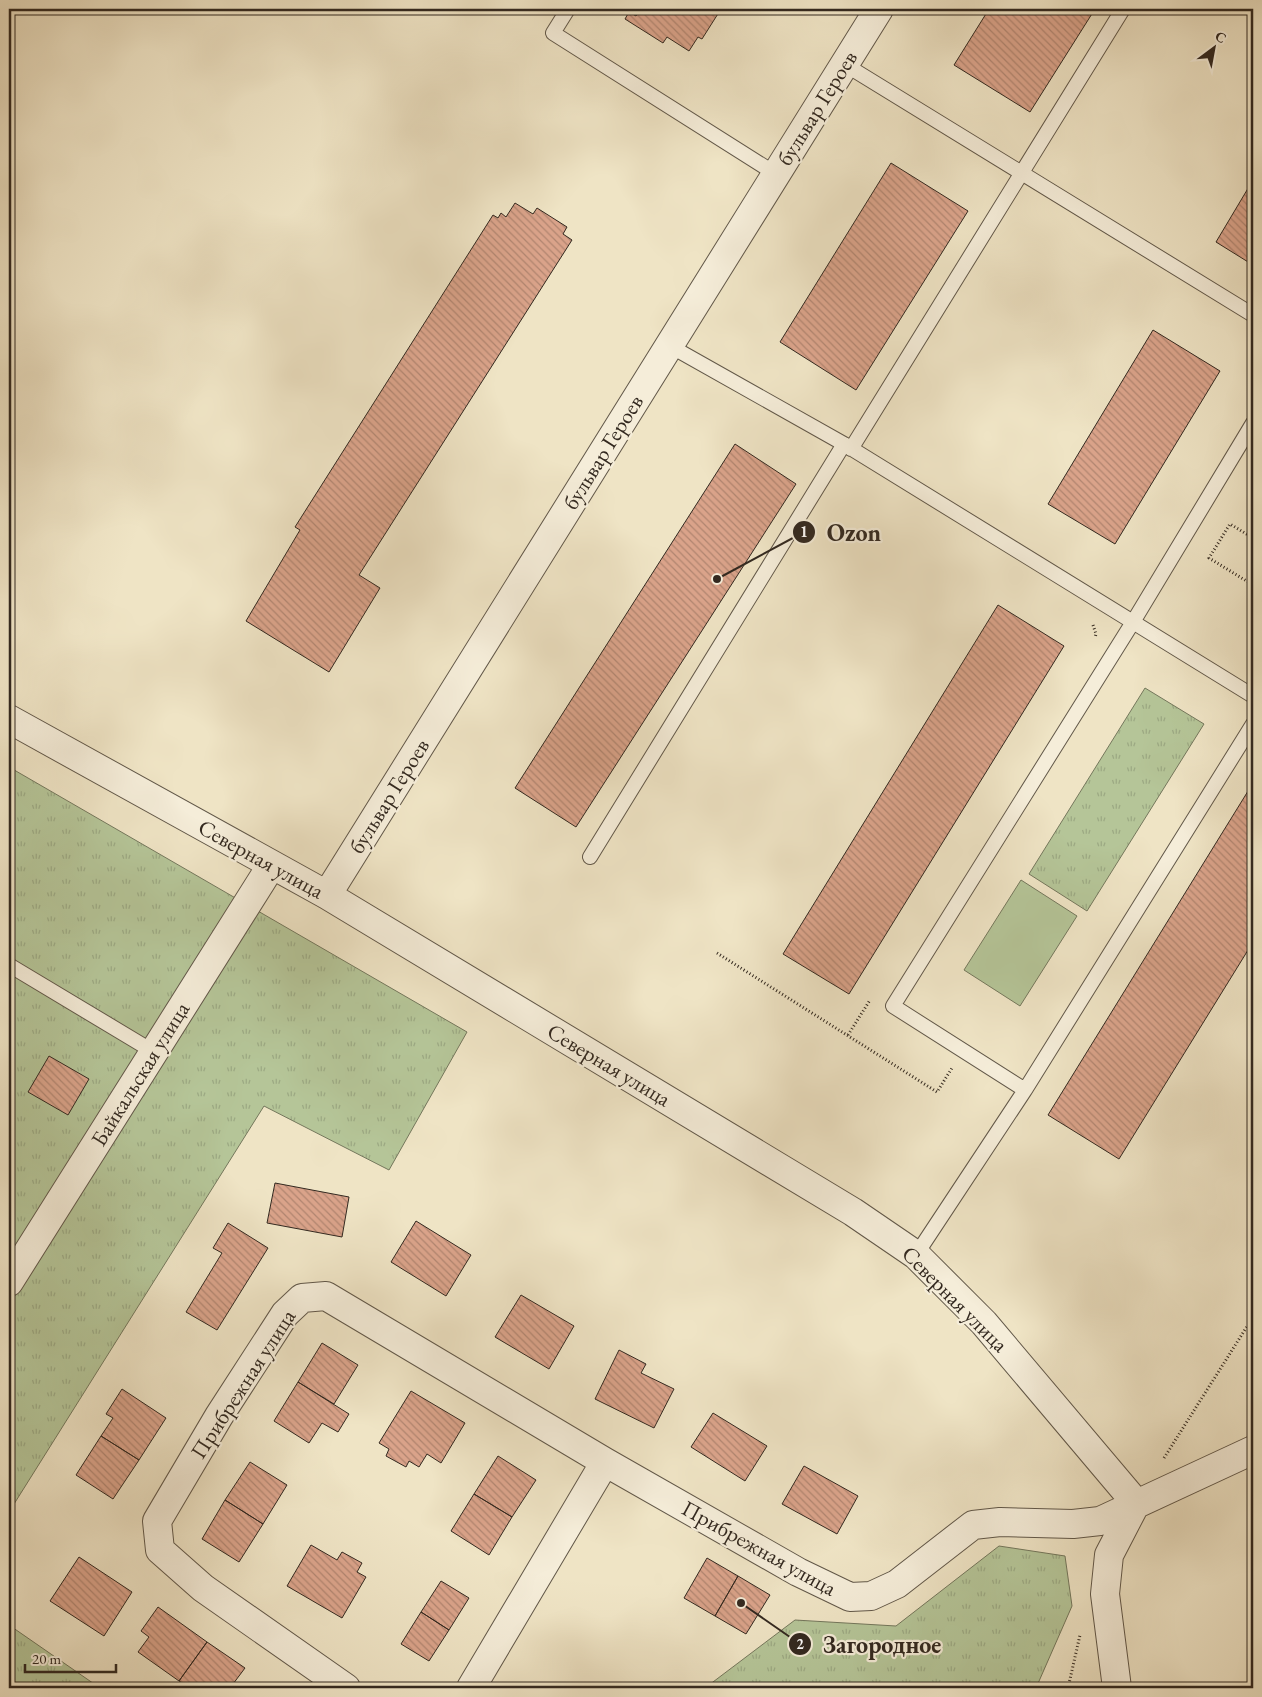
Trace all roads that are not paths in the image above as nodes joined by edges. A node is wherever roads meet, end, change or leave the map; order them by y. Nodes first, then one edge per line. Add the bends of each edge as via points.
1 (568, 9) edge
2 (879, 9) edge
3 (1123, 9) edge
4 (844, 64) junction
5 (1021, 173) junction
6 (776, 174) junction
7 (1253, 315) edge
8 (670, 346) junction
9 (1253, 423) edge
10 (847, 447) junction
11 (1133, 622) junction
12 (1253, 696) edge
13 (9, 719) edge
14 (1253, 724) edge
15 (590, 857) dead end
16 (271, 866) junction
17 (327, 895) junction
18 (9, 965) edge
19 (154, 1052) junction
20 (1025, 1090) junction
21 (916, 1255) junction
22 (9, 1282) edge
23 (1253, 1450) edge
24 (605, 1462) junction
25 (1136, 1503) junction
26 (346, 1688) edge
27 (471, 1688) edge
28 (1117, 1688) edge

1 - 6 lane via 553,33
2 - 4 street, бульвар Героев
3 - 5 lane
4 - 5 lane
4 - 6 street, бульвар Героев
5 - 7 lane
5 - 10 lane
6 - 8 street, бульвар Героев
8 - 10 lane
8 - 17 street, бульвар Героев
9 - 11 lane
10 - 11 lane
10 - 15 lane
11 - 12 lane
11 - 20 lane via 893,1006
13 - 16 street, Северная улица
14 - 20 lane
16 - 17 street, Северная улица
16 - 19 street, Байкальская улица
17 - 21 street, Северная улица via 853,1212
18 - 19 lane
19 - 22 street, Байкальская улица
20 - 21 lane
21 - 25 street, Северная улица via 984,1323
23 - 25 street, Прибрежная улица
24 - 25 street, Прибрежная улица via 798,1572 850,1597 871,1596 896,1584 973,1525 1100,1521
24 - 26 street, Прибрежная улица via 326,1296 302,1298 285,1314 219,1416 157,1522 160,1550 203,1588
24 - 27 street
25 - 28 street via 1109,1555 1104,1594

